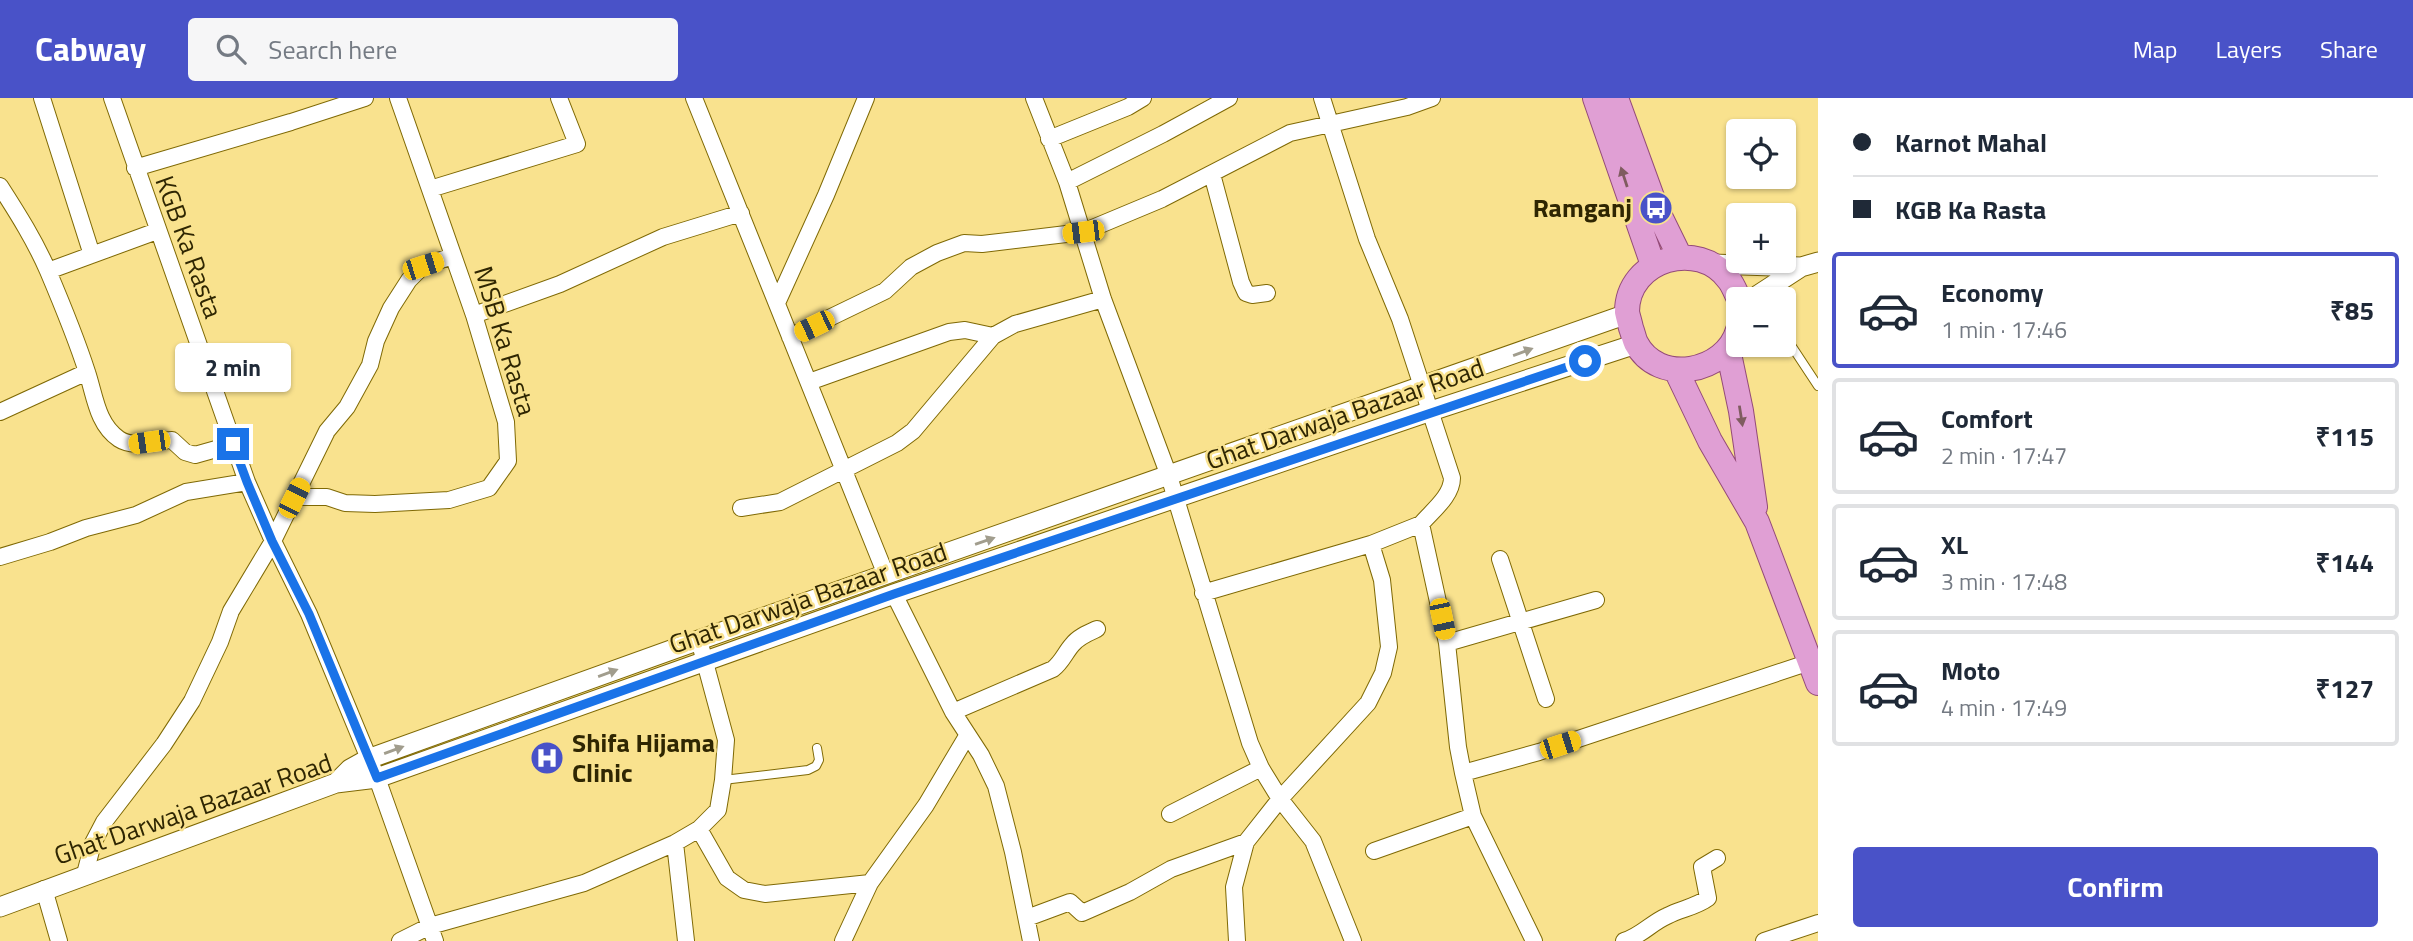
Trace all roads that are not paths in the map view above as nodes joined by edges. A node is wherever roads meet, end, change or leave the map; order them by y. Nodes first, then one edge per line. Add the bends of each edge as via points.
1 (42, 98) edge
2 (112, 98) edge
3 (365, 98) edge
4 (398, 98) edge
5 (559, 98) edge
6 (694, 98) edge
7 (866, 98) edge
8 (1034, 98) edge
9 (1143, 98) edge
10 (1229, 98) edge
11 (1322, 98) edge
12 (1432, 98) edge
13 (1595, 98) edge
14 (1616, 98) edge
15 (1331, 125) junction
16 (1049, 139) junction
17 (135, 168) junction
18 (1212, 174) junction
19 (1067, 182) junction
20 (0, 186) edge
21 (430, 189) junction
22 (741, 213) junction
23 (157, 231) junction
24 (1083, 232) junction
25 (92, 255) junction
26 (453, 256) junction
27 (1680, 257) junction
28 (1712, 264) junction
29 (1810, 264) edge
30 (1653, 265) junction
31 (48, 271) junction
32 (1738, 287) edge
33 (1771, 287) edge
34 (1267, 293) dead end
35 (1103, 299) junction
36 (777, 303) junction
37 (1627, 314) junction
38 (474, 315) junction
39 (993, 336) junction
40 (790, 337) junction
41 (1636, 344) junction
42 (1726, 348) edge
43 (1796, 353) edge
44 (1735, 357) edge
45 (1676, 370) junction
46 (87, 372) junction
47 (808, 382) junction
48 (1818, 386) edge
49 (1423, 388) junction
50 (1431, 411) junction
51 (0, 412) edge
52 (233, 444) junction
53 (844, 470) junction
54 (1169, 477) junction
55 (247, 482) junction
56 (294, 498) junction
57 (1175, 500) junction
58 (741, 508) dead end
59 (1757, 522) junction
60 (1421, 524) junction
61 (272, 541) junction
62 (1371, 544) junction
63 (0, 557) edge
64 (1500, 559) dead end
65 (886, 575) junction
66 (1203, 593) junction
67 (894, 594) junction
68 (1596, 600) dead end
69 (1522, 621) junction
70 (1097, 629) dead end
71 (699, 640) junction
72 (1447, 643) junction
73 (706, 662) junction
74 (1814, 672) edge
75 (1546, 699) dead end
76 (953, 712) junction
77 (967, 736) junction
78 (817, 748) dead end
79 (369, 759) junction
80 (1261, 768) junction
81 (1463, 773) junction
82 (377, 778) junction
83 (723, 780) junction
84 (336, 783) junction
85 (1280, 799) junction
86 (1170, 814) dead end
87 (1473, 816) junction
88 (699, 829) junction
89 (1246, 842) junction
90 (675, 843) junction
91 (1374, 851) dead end
92 (1717, 858) dead end
93 (85, 874) junction
94 (870, 883) junction
95 (44, 889) junction
96 (0, 907) edge
97 (1027, 918) junction
98 (1818, 923) edge
99 (432, 934) edge
100 (59, 941) edge
101 (400, 941) edge
102 (687, 941) edge
103 (843, 941) edge
104 (1031, 941) edge
105 (1237, 941) edge
106 (1353, 941) edge
107 (1534, 941) edge
108 (1624, 941) edge
109 (1764, 941) edge

1 - 25 street
2 - 17 street, KGB Ka Rasta
3 - 17 street
4 - 21 street, MSB Ka Rasta
5 - 21 street via 577,144
6 - 22 street
7 - 36 street
8 - 16 street
9 - 16 street
10 - 19 street
11 - 15 street
12 - 15 street
30 -> 13 main road
14 - 27 main road via 1656,208
15 - 18 street via 1290,133
15 - 49 street via 1367,239
16 - 19 street
17 - 23 street, KGB Ka Rasta
18 - 24 street
18 - 34 street via 1241,282 1247,293
19 - 24 street
20 - 31 street
21 - 26 street, MSB Ka Rasta
22 - 36 street
22 - 38 street via 663,237 560,284
23 - 25 street
23 - 52 street, KGB Ka Rasta
24 - 35 street
24 - 40 street via 964,243 911,267 885,291
25 - 31 street
26 - 38 street, MSB Ka Rasta
26 - 56 street via 423,266 409,280 391,308 370,365 327,432
27 - 28 main road
27 - 30 main road
28 - 29 street
28 - 32 main road
29 - 33 street
30 - 37 main road via 1634,287
31 - 46 street
35 - 39 street via 1015,324
35 - 54 street
36 - 40 street
37 - 41 main road
49 -> 37 street
38 - 56 street, MSB Ka Rasta via 508,440 508,461 489,488 449,500 375,504
39 - 47 street via 949,332
39 - 53 street via 914,430
40 - 47 street
41 - 45 main road via 1660,365
41 - 50 street, Ghat Darwaja Bazaar Road
42 - 45 main road via 1703,367
43 - 48 lane
44 -> 59 main road
45 - 59 main road
46 - 51 street
46 - 52 street via 97,408 110,432 122,441 172,440 195,455
47 - 53 street
49 - 50 street
49 - 54 street
50 - 57 street, Ghat Darwaja Bazaar Road
50 - 60 street via 1452,486
52 - 55 street, KGB Ka Rasta
53 - 58 street via 780,502
53 - 65 street
54 - 57 street
65 -> 54 street
55 - 61 street, KGB Ka Rasta
55 - 63 street via 186,492 136,514
56 - 61 street
57 - 66 street
57 - 67 street, Ghat Darwaja Bazaar Road
59 - 74 main road
60 - 62 street
60 - 72 street
61 - 79 street, KGB Ka Rasta via 309,614
61 - 93 street via 230,611 192,701 104,822
62 - 66 street
62 - 85 street via 1382,580 1389,647 1383,673 1367,704
64 - 69 street
65 - 67 street
65 - 71 street
66 - 80 street
67 - 73 street, Ghat Darwaja Bazaar Road
67 - 76 street
68 - 69 street
69 - 72 street
69 - 75 street
70 - 76 street via 1078,638 1053,669
71 - 73 street
79 -> 71 street
72 - 81 street
73 - 82 street, Ghat Darwaja Bazaar Road
73 - 83 street via 726,740
74 - 81 street
76 - 77 street
77 - 94 street via 926,805
77 - 97 street via 996,786
78 - 83 lane via 819,760 808,770
79 - 82 street, KGB Ka Rasta
79 - 84 street
80 - 85 street
80 - 86 street
81 - 87 street
82 - 84 street, Ghat Darwaja Bazaar Road
82 - 99 street, KGB Ka Rasta
83 - 88 street via 718,810
84 - 93 street, Ghat Darwaja Bazaar Road
85 - 89 street
85 - 106 street via 1313,841
87 - 91 street
87 - 107 street
88 - 90 street
88 - 94 street via 727,878 744,890 765,894
89 - 97 street via 1171,869 1082,913 1070,902
89 - 105 street via 1234,887
90 - 99 street via 584,883
90 - 102 street
92 - 108 street via 1702,867 1708,898
93 - 95 street, Ghat Darwaja Bazaar Road
94 - 103 street
95 - 96 street, Ghat Darwaja Bazaar Road
95 - 100 street
97 - 104 street
98 - 109 street
99 - 101 street

